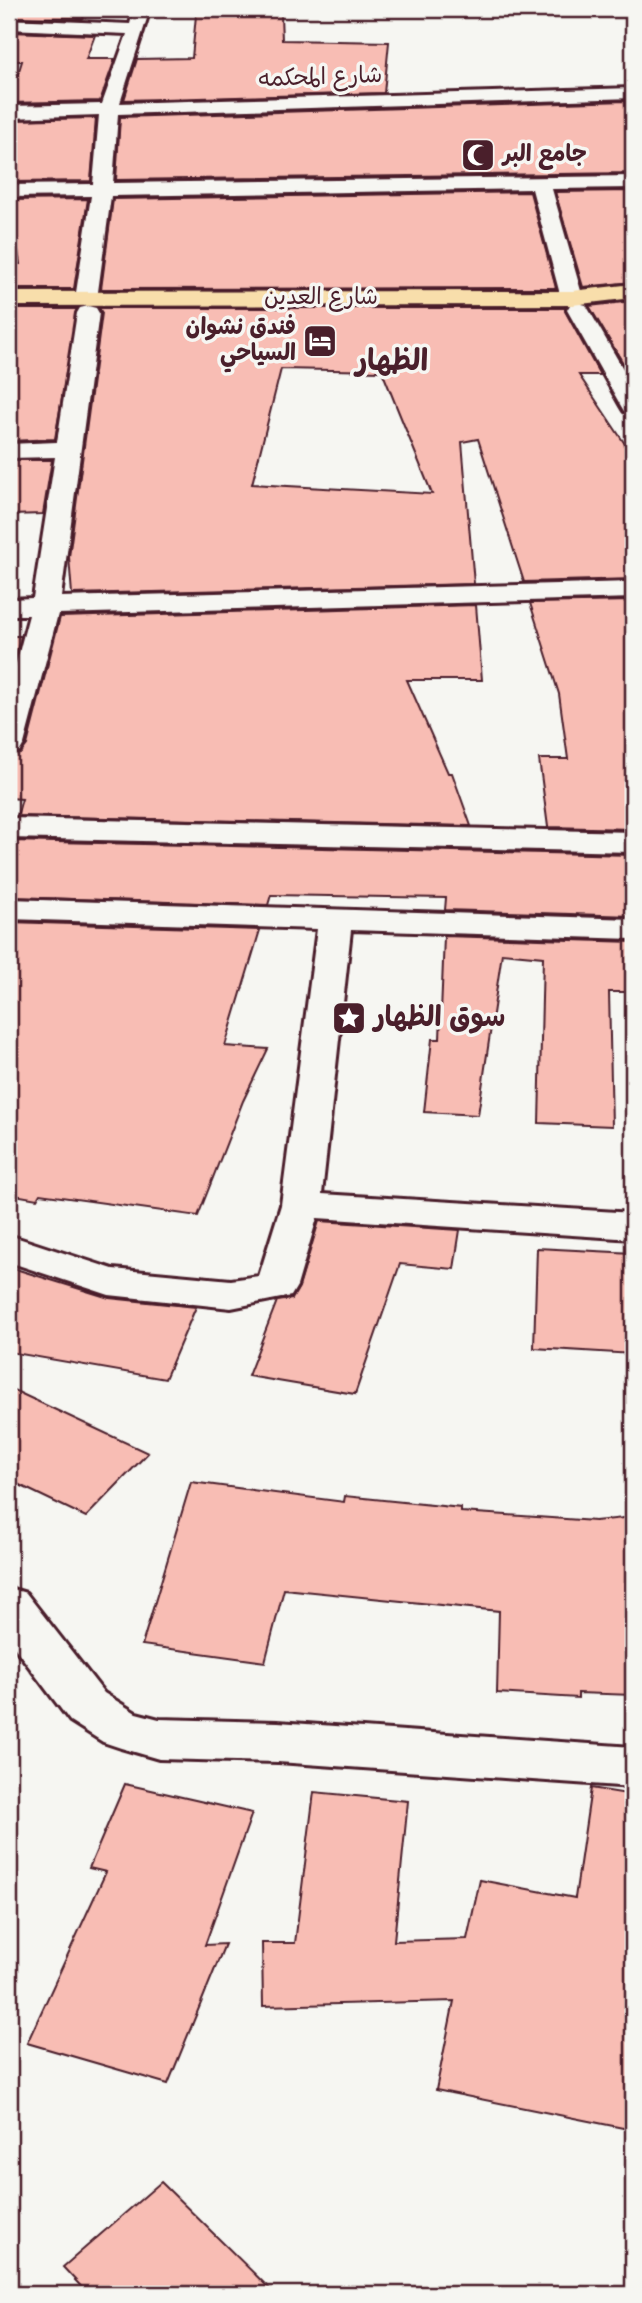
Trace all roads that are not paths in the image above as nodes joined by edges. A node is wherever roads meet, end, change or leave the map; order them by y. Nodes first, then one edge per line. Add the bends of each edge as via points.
1 (142, 9) edge
2 (9, 24) edge
3 (137, 29) junction
4 (633, 93) edge
5 (109, 109) junction
6 (9, 112) edge
7 (633, 182) edge
8 (541, 184) junction
9 (102, 190) junction
10 (9, 191) edge
11 (633, 292) edge
12 (9, 299) edge
13 (575, 304) junction
14 (633, 304) edge
15 (87, 306) junction
16 (9, 313) edge
17 (633, 406) edge
18 (68, 449) junction
19 (9, 451) edge
20 (633, 590) edge
21 (46, 606) junction
22 (9, 607) edge
23 (9, 744) edge
24 (9, 828) edge
25 (633, 842) edge
26 (9, 909) edge
27 (335, 919) junction
28 (633, 929) edge
29 (301, 1205) junction
30 (633, 1226) edge
31 (9, 1248) edge
32 (9, 1606) edge
33 (633, 1767) edge

1 - 3 street
2 - 3 street
3 - 5 street
4 - 5 street, شارع المحكمه
5 - 6 street, شارع المحكمه
5 - 9 street
7 - 8 street
8 - 9 street
8 - 13 street
9 - 10 street
9 - 15 street
11 - 13 main road, شارع العدين
12 - 15 main road, شارع العدين
13 - 14 main road, شارع العدين
13 - 15 main road, شارع العدين
13 - 17 street
15 - 16 main road, شارع العدين
15 - 18 street
18 - 19 street
18 - 21 street
20 - 21 street
21 - 22 street
21 - 23 street
24 - 25 street
26 - 27 street
27 - 28 street
27 - 29 street
29 - 30 street
29 - 31 street via 276,1286 231,1294 109,1282
32 - 33 street via 87,1707 121,1728 159,1739 278,1742

